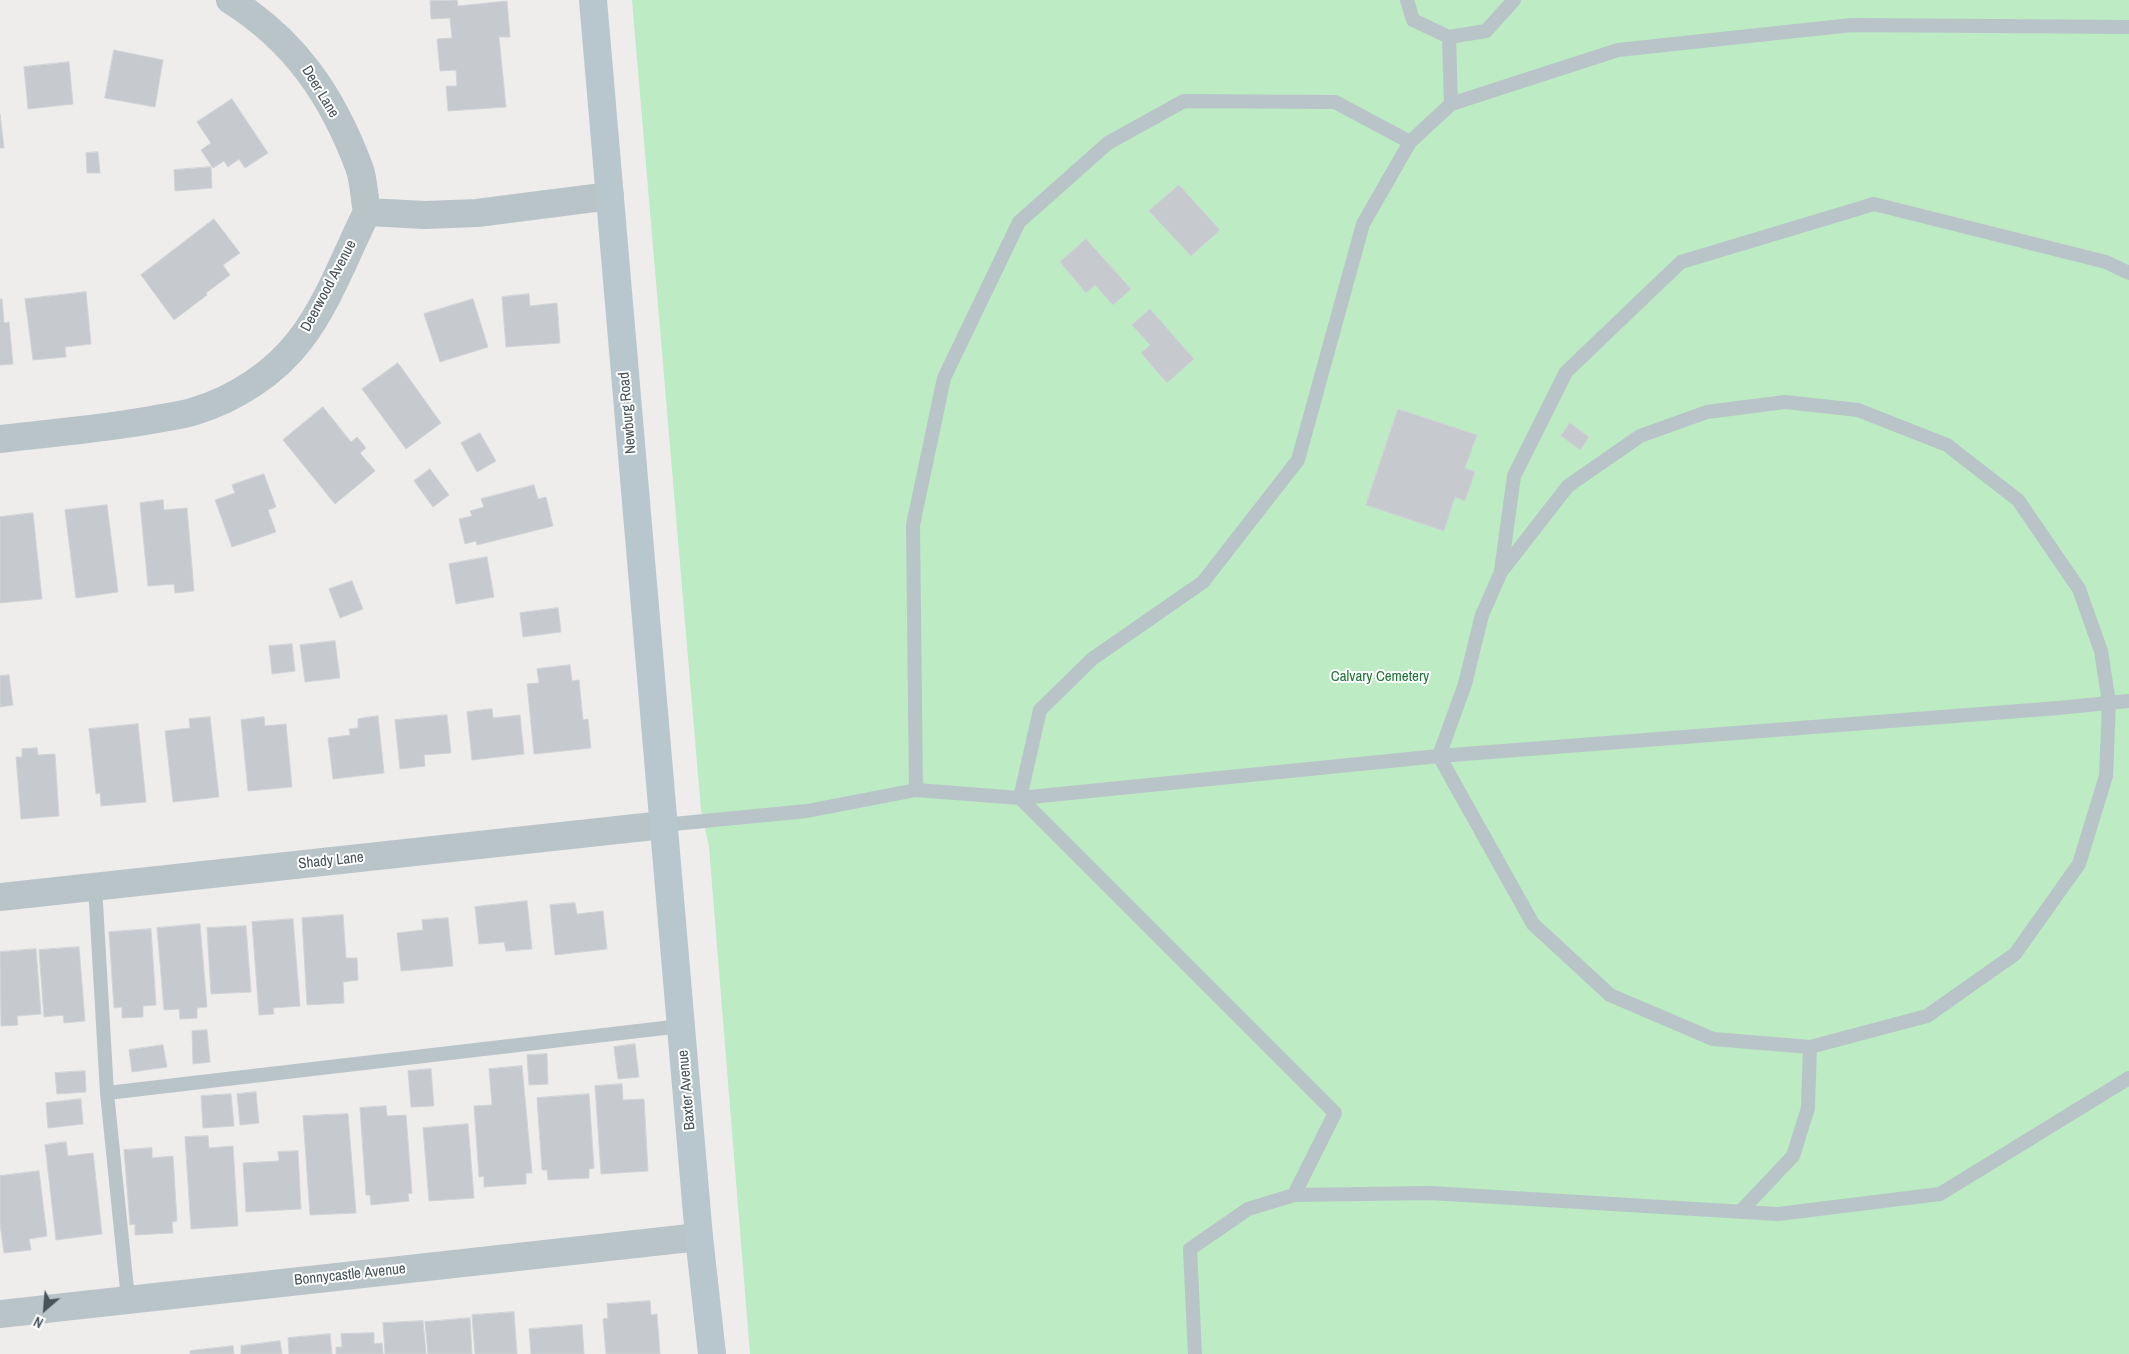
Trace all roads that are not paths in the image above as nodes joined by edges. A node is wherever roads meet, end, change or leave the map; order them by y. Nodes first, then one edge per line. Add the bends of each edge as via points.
1 (230, 0) edge
2 (593, 0) edge
3 (1407, 0) edge
4 (1514, 0) edge
5 (2129, 27) edge
6 (1449, 37) junction
7 (1452, 104) junction
8 (1410, 142) junction
9 (610, 196) junction
10 (367, 212) junction
11 (2129, 273) edge
12 (0, 439) edge
13 (1501, 572) junction
14 (2129, 701) edge
15 (2109, 703) junction
16 (1439, 756) junction
17 (916, 790) junction
18 (1020, 798) junction
19 (663, 825) junction
20 (95, 886) junction
21 (0, 897) edge
22 (681, 1026) junction
23 (1810, 1047) junction
24 (2129, 1078) edge
25 (107, 1093) junction
26 (1294, 1194) junction
27 (1740, 1212) junction
28 (699, 1237) junction
29 (128, 1299) junction
30 (0, 1314) edge
31 (712, 1354) edge
32 (1195, 1354) edge

1 - 10 street, Deer Lane via 273,30 313,75 359,168
2 - 9 main road, Newburg Road
3 - 6 lane via 1413,20
4 - 6 lane via 1486,31
5 - 7 lane via 1852,25 1618,50
6 - 7 lane
7 - 8 lane
8 - 17 lane via 1335,102 1184,100 1108,143 1019,222 944,378 913,524
8 - 18 lane via 1364,224 1298,460 1203,582 1092,659 1040,710
9 - 10 street via 476,213
9 - 19 main road, Newburg Road
10 - 12 street, Deerwood Avenue via 316,316 278,364 254,383 225,400 194,412
11 - 13 lane via 2106,262 1874,204 1681,262 1566,372 1514,476
13 - 15 lane via 1568,486 1640,436 1707,412 1785,402 1858,410 1947,445 2018,500 2079,589 2101,650
13 - 16 lane via 1482,615 1466,684
14 - 15 lane
15 - 16 lane
15 - 23 lane via 2106,776 2078,864 2015,954 1927,1016
16 - 18 lane
16 - 23 lane via 1533,924 1610,995 1713,1038
17 - 18 lane
17 - 19 lane via 807,811
18 - 26 lane via 1335,1113
19 - 20 street, Shady Lane
19 - 22 main road, Baxter Avenue
20 - 21 street, Shady Lane
20 - 25 lane
22 - 25 lane
22 - 28 main road, Baxter Avenue
23 - 27 lane via 1808,1108 1793,1156
24 - 27 lane via 1940,1194 1778,1214
25 - 29 lane
26 - 27 lane via 1430,1193
26 - 32 lane via 1248,1209 1190,1249
28 - 29 street, Bonnycastle Avenue
28 - 31 main road, Baxter Avenue
29 - 30 street, Bonnycastle Avenue

